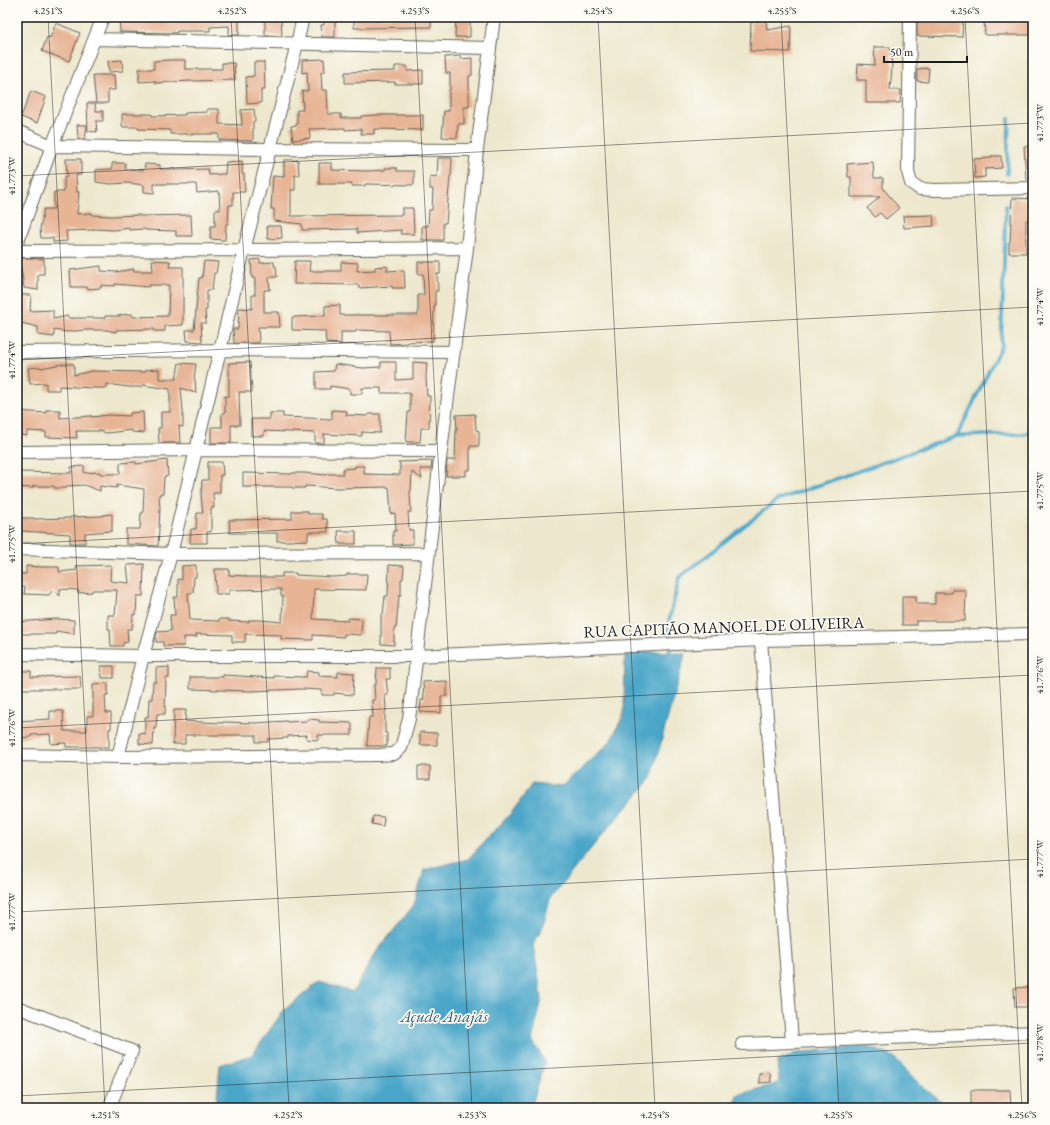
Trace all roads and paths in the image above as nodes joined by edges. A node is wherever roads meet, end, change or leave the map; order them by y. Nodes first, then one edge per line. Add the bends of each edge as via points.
1 (103, 17) edge
2 (303, 17) edge
3 (494, 17) edge
4 (910, 17) edge
5 (94, 40) junction
6 (298, 44) junction
7 (490, 48) junction
8 (17, 131) edge
9 (52, 146) junction
10 (270, 149) junction
11 (477, 150) junction
12 (1033, 188) edge
13 (17, 243) edge
14 (467, 248) junction
15 (17, 250) edge
16 (244, 250) junction
17 (219, 350) junction
18 (17, 352) edge
19 (454, 352) junction
20 (197, 450) junction
21 (441, 451) junction
22 (17, 452) edge
23 (17, 549) edge
24 (429, 553) junction
25 (172, 554) junction
26 (1033, 634) edge
27 (761, 640) junction
28 (17, 654) edge
29 (143, 656) junction
30 (416, 656) junction
31 (17, 755) edge
32 (118, 757) junction
33 (17, 1007) edge
34 (1033, 1032) edge
35 (792, 1041) junction
36 (742, 1044) dead end
37 (110, 1108) edge

1 - 5 street
2 - 6 street
3 - 7 street
4 - 12 street via 908,172 911,183 920,188 935,190
5 - 6 street
5 - 9 street
6 - 7 street
6 - 10 street
7 - 11 street
8 - 9 street
9 - 10 street
9 - 13 street
10 - 11 street
10 - 16 street
11 - 14 street
14 - 16 street
14 - 19 street
15 - 16 street
16 - 17 street
17 - 18 street
17 - 19 street
17 - 20 street
19 - 21 street
20 - 21 street
20 - 22 street
20 - 25 street
21 - 24 street
23 - 25 street
24 - 25 street
24 - 30 street
25 - 29 street
26 - 27 street, RUA CAPITÃO MANOEL DE OLIVEIRA
27 - 30 street, RUA CAPITÃO MANOEL DE OLIVEIRA
27 - 35 street
28 - 29 street, RUA CAPITÃO MANOEL DE OLIVEIRA
29 - 30 street, RUA CAPITÃO MANOEL DE OLIVEIRA
29 - 32 street
30 - 32 street via 405,735 401,748 394,754
31 - 32 street
33 - 37 street via 132,1051
34 - 35 street
35 - 36 street

